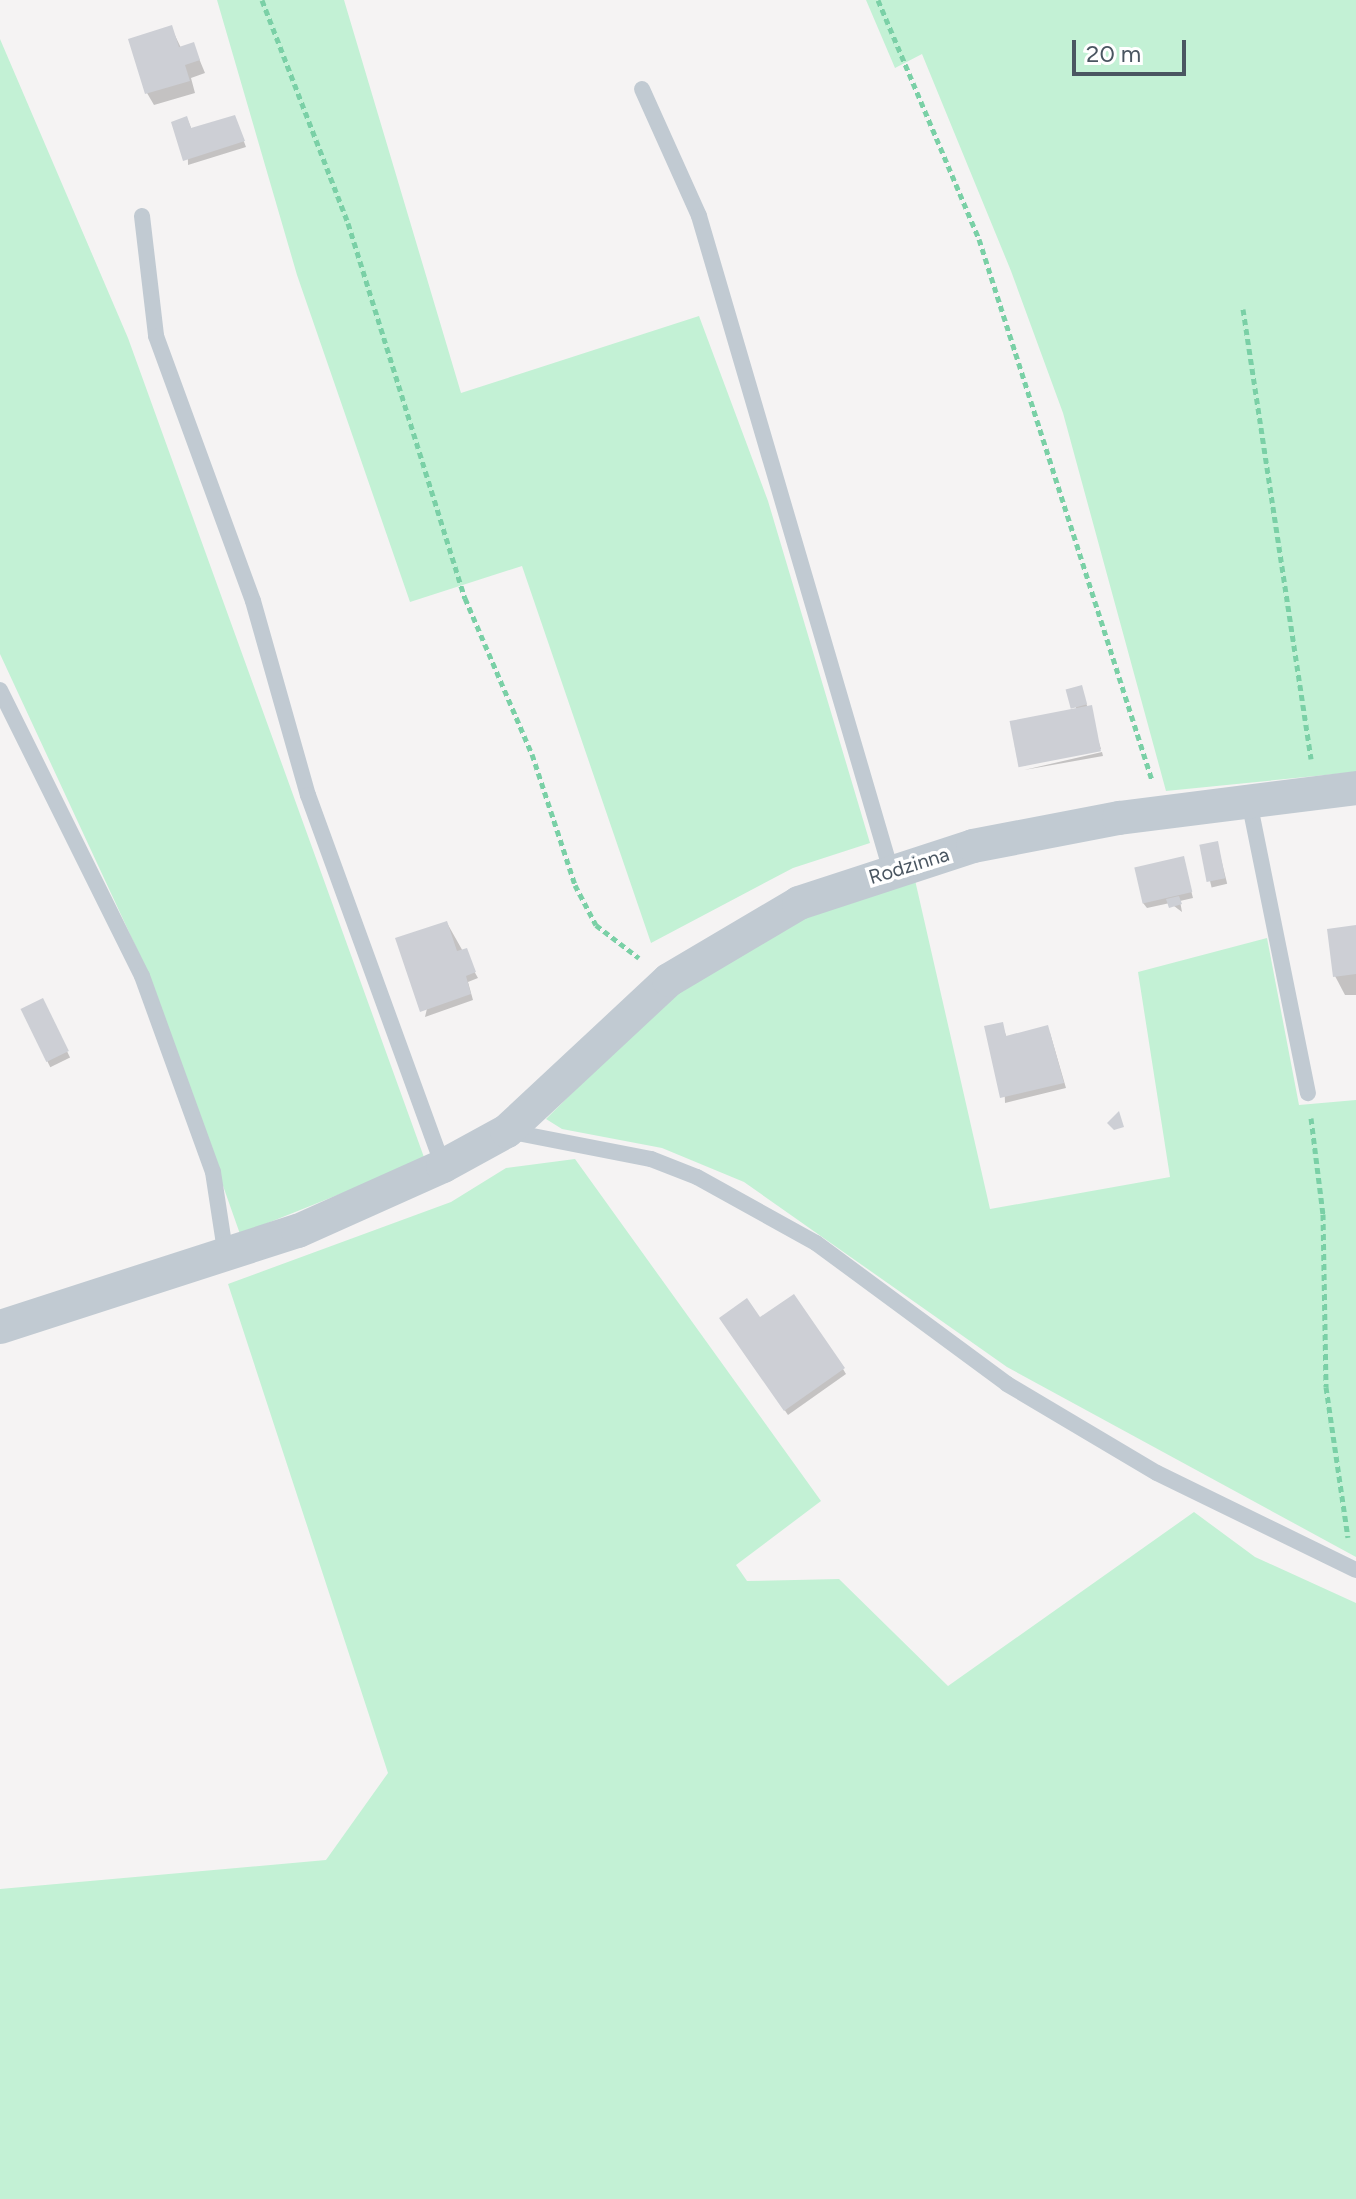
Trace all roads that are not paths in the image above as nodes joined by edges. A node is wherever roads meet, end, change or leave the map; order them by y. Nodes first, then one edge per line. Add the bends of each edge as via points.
1 (642, 89) dead end
2 (142, 216) dead end
3 (0, 690) edge
4 (1356, 788) edge
5 (1249, 801) junction
6 (891, 871) junction
7 (1308, 1093) road end
8 (507, 1131) junction
9 (443, 1166) junction
10 (226, 1257) junction
11 (0, 1327) edge
12 (1355, 1569) edge

1 - 6 lane via 699,216
2 - 9 lane via 156,336 253,601 308,795
3 - 10 lane via 142,976 213,1172
4 - 5 street, Rodzinna
5 - 6 street, Rodzinna via 973,846
5 - 7 lane
6 - 8 street, Rodzinna via 799,903 669,980
8 - 9 street, Rodzinna
8 - 12 lane via 651,1159 697,1177 816,1243 1007,1384 1170,1480
9 - 10 street, Rodzinna via 357,1208
10 - 11 street, Rodzinna

